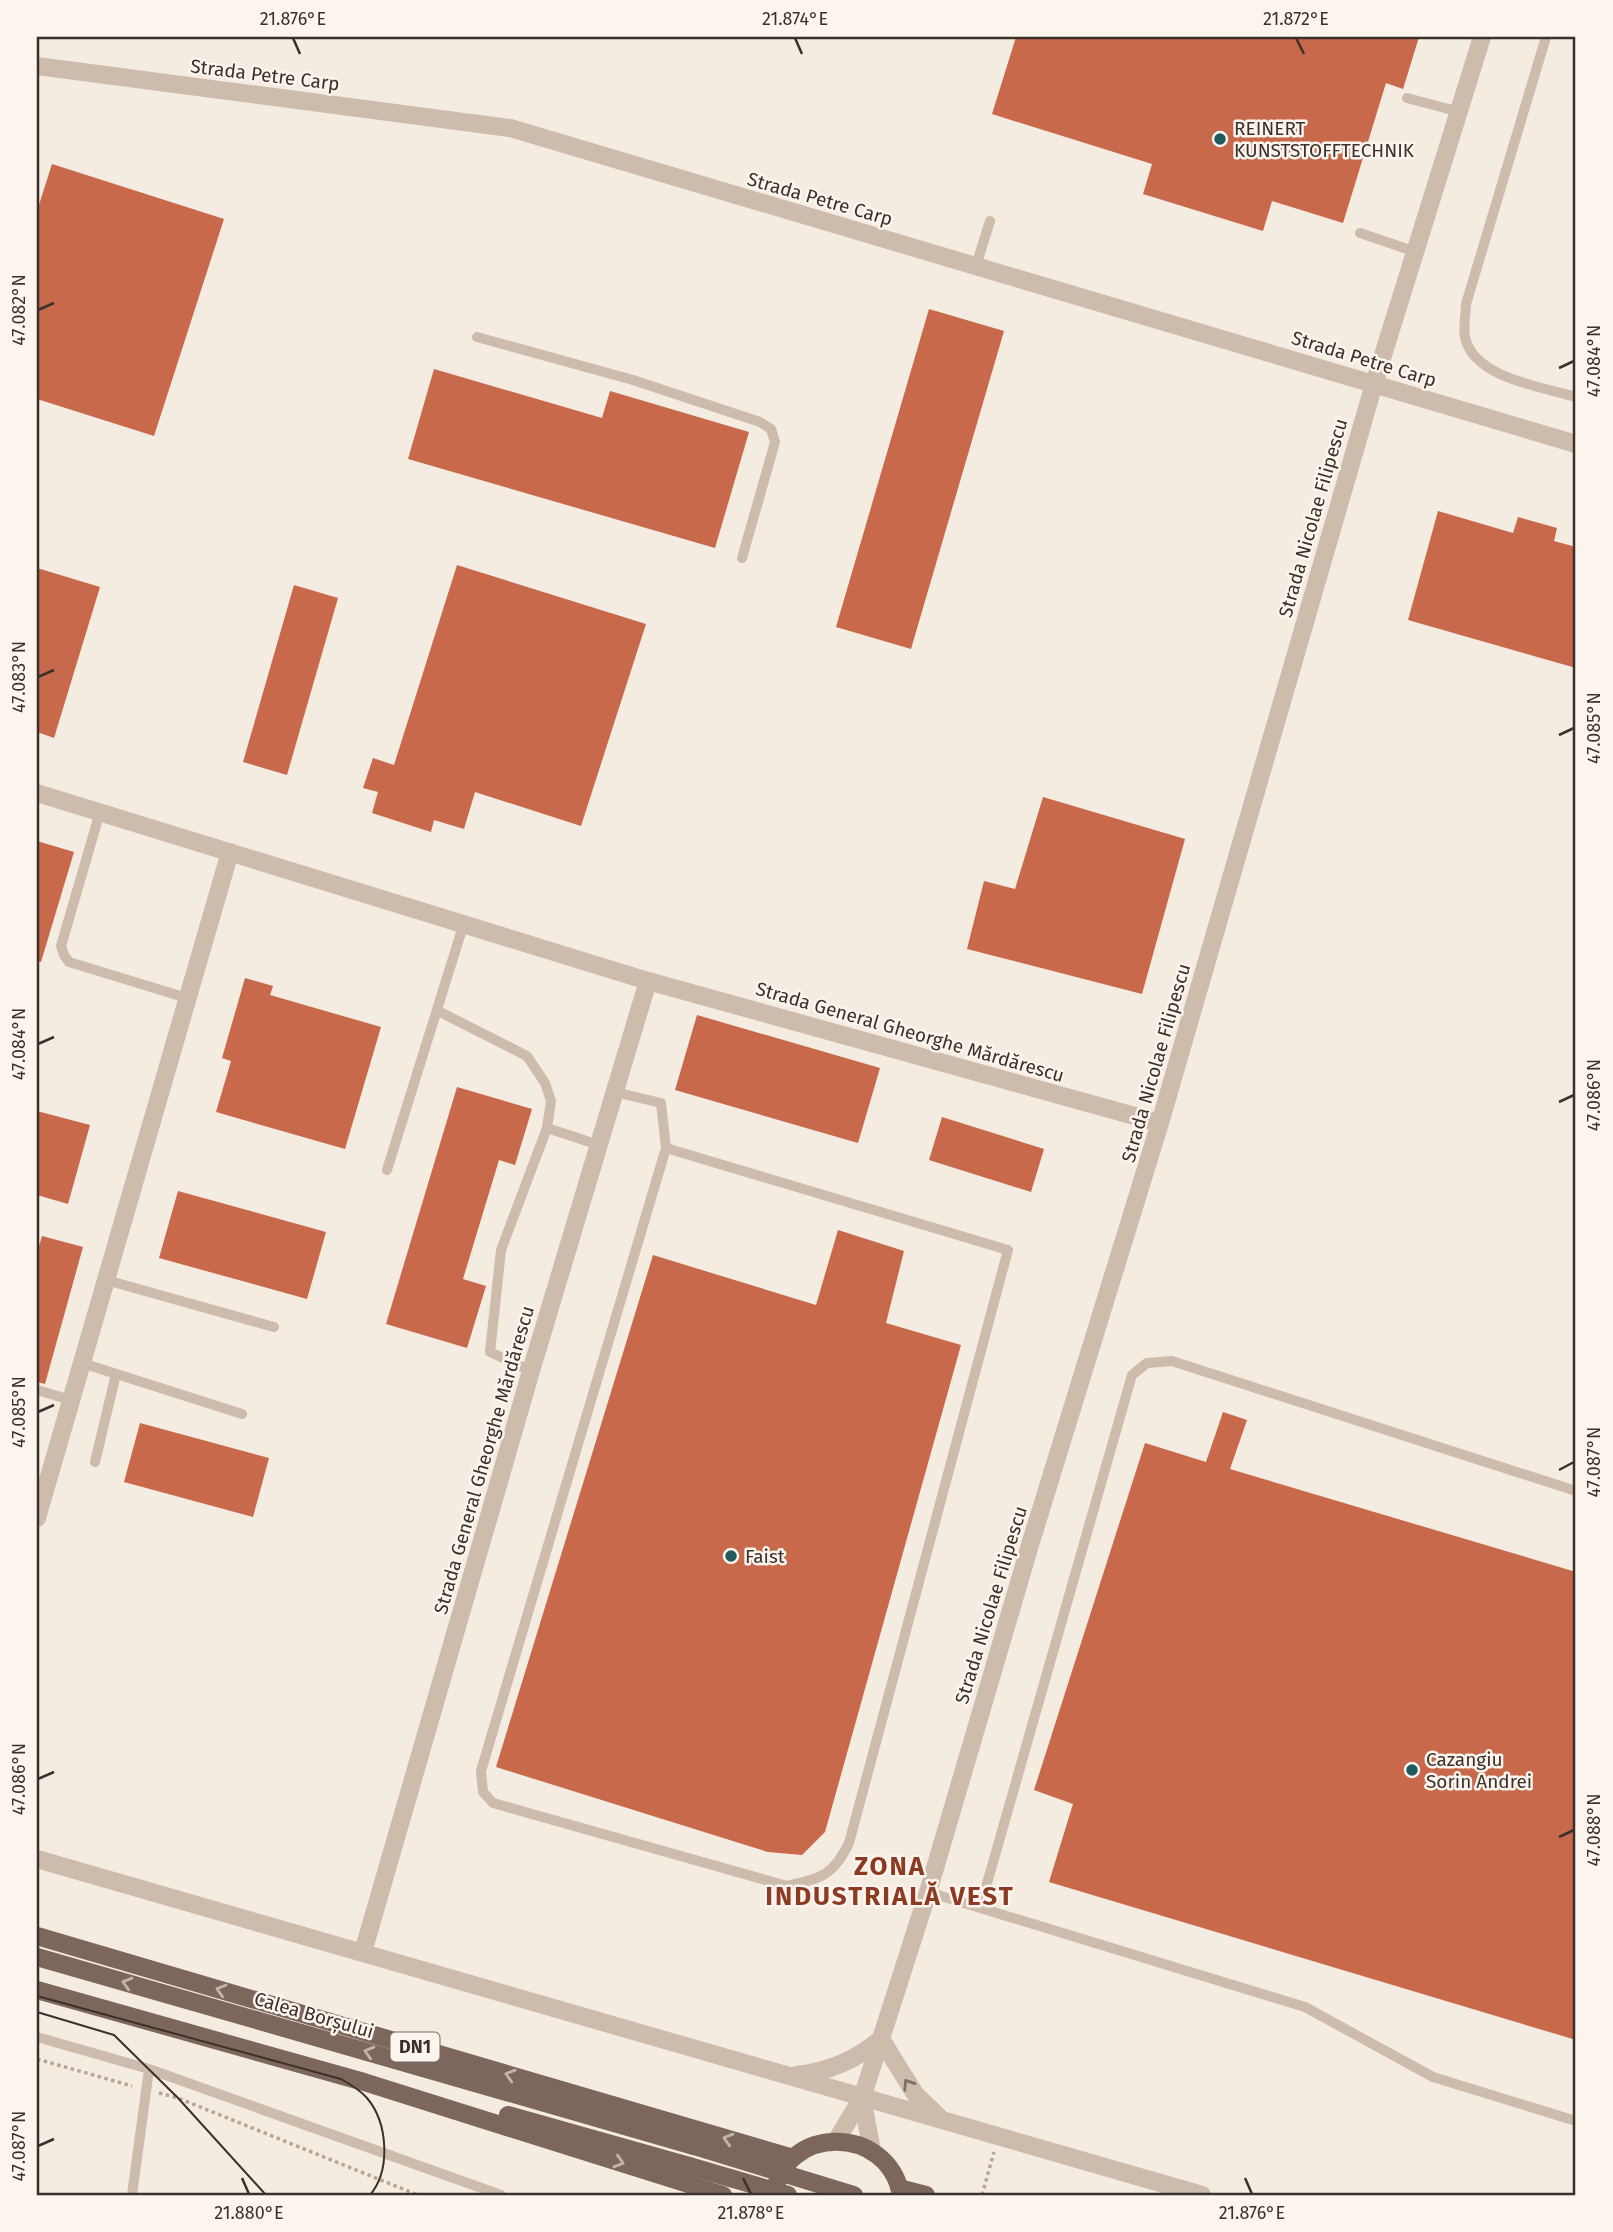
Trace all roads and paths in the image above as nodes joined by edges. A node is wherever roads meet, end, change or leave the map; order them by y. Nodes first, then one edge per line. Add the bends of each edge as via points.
1 (1482, 37) edge
2 (1546, 37) edge
3 (37, 66) edge
4 (1407, 98) dead end
5 (1460, 112) junction
6 (990, 221) dead end
7 (1360, 233) dead end
8 (1416, 253) junction
9 (976, 266) junction
10 (477, 337) dead end
11 (1374, 384) junction
12 (1576, 397) edge
13 (1576, 444) edge
14 (742, 558) dead end
15 (37, 793) edge
16 (100, 812) junction
17 (230, 852) junction
18 (464, 923) junction
19 (648, 981) junction
20 (187, 998) junction
21 (438, 1011) junction
22 (615, 1092) junction
23 (1160, 1123) junction
24 (547, 1128) junction
25 (599, 1145) junction
26 (666, 1148) junction
27 (387, 1170) dead end
28 (106, 1280) junction
29 (274, 1326) dead end
30 (82, 1363) junction
31 (531, 1371) junction
32 (116, 1374) junction
33 (37, 1390) edge
34 (71, 1400) junction
35 (242, 1414) dead end
36 (95, 1462) dead end
37 (1576, 1491) edge
38 (40, 1494) edge
39 (37, 1518) edge
40 (37, 1858) edge
41 (928, 1892) junction
42 (980, 1908) junction
43 (37, 1936) edge
44 (363, 1952) junction
45 (37, 1957) edge
46 (37, 1979) edge
47 (37, 1990) edge
48 (37, 2037) edge
49 (881, 2039) junction
50 (37, 2059) edge
51 (149, 2069) junction
52 (788, 2076) junction
53 (145, 2089) junction
54 (862, 2098) junction
55 (944, 2121) junction
56 (1576, 2121) edge
57 (998, 2137) junction
58 (836, 2141) junction
59 (872, 2151) junction
60 (793, 2158) junction
61 (900, 2191) edge
62 (132, 2195) edge
63 (418, 2195) edge
64 (502, 2195) edge
65 (723, 2195) edge
66 (774, 2195) edge
67 (789, 2195) edge
68 (854, 2195) edge
69 (926, 2195) edge
70 (982, 2195) edge
71 (1202, 2195) edge

1 - 5 street, Strada Nicolae Filipescu
2 - 12 lane via 1466,304 1465,337 1473,356 1493,372
3 - 9 street, Strada Petre Carp via 510,128
4 - 5 lane
5 - 8 street, Strada Nicolae Filipescu
6 - 9 lane
7 - 8 lane
8 - 11 street, Strada Nicolae Filipescu
9 - 11 street, Strada Petre Carp
10 - 14 lane via 633,380 771,429 775,442
11 - 13 street, Strada Petre Carp
11 - 23 street, Strada Nicolae Filipescu
15 - 16 street, Strada General Gheorghe Mărdărescu
16 - 17 street, Strada General Gheorghe Mărdărescu
16 - 20 lane via 61,946 64,955 69,962
17 - 18 street, Strada General Gheorghe Mărdărescu
17 - 20 street
18 - 19 street, Strada General Gheorghe Mărdărescu
18 - 21 lane
19 - 22 street, Strada General Gheorghe Mărdărescu
19 - 23 street, Strada General Gheorghe Mărdărescu
20 - 28 street
21 - 24 lane via 527,1056 551,1101
21 - 27 lane
22 - 25 street, Strada General Gheorghe Mărdărescu
22 - 26 lane via 661,1104
23 - 41 street, Strada Nicolae Filipescu
24 - 25 lane
24 - 31 lane via 501,1250 490,1352
25 - 31 street, Strada General Gheorghe Mărdărescu
26 - 26 lane via 1008,1250 849,1843 839,1863 818,1878 787,1886 493,1803 483,1792 481,1771
28 - 29 lane
28 - 30 street
30 - 32 lane
30 - 34 street
31 - 44 street, Strada General Gheorghe Mărdărescu
32 - 35 lane
32 - 36 lane
33 - 34 lane
34 - 38 street
37 - 42 lane via 1172,1361 1147,1363 1132,1375
38 - 39 street
40 - 44 street
41 - 42 lane
41 - 49 street, Strada Nicolae Filipescu
42 - 56 lane via 1305,2007 1433,2077
60 -> 43 main road, DN1
44 - 52 street
68 -> 45 main road, Calea Borșului / DN1, bridge
46 - 67 main road, DN1, bridge
47 -> 65 main road, DN1 via 364,2082
48 - 51 lane
49 - 52 street via 862,2055 832,2068
49 - 54 street, Strada Nicolae Filipescu
55 -> 49 street via 915,2094
50 - 53 path
51 - 53 lane
51 - 64 lane
52 - 54 street
53 - 62 lane
53 - 63 path via 178,2098
54 - 55 street
54 - 58 street, Strada Nicolae Filipescu
54 - 59 street, Strada Nicolae Filipescu
55 - 57 street
57 - 70 path
57 - 71 street
58 - 59 main road
58 - 60 main road via 813,2146
59 - 61 main road via 890,2169
60 - 66 main road
61 - 69 main road

